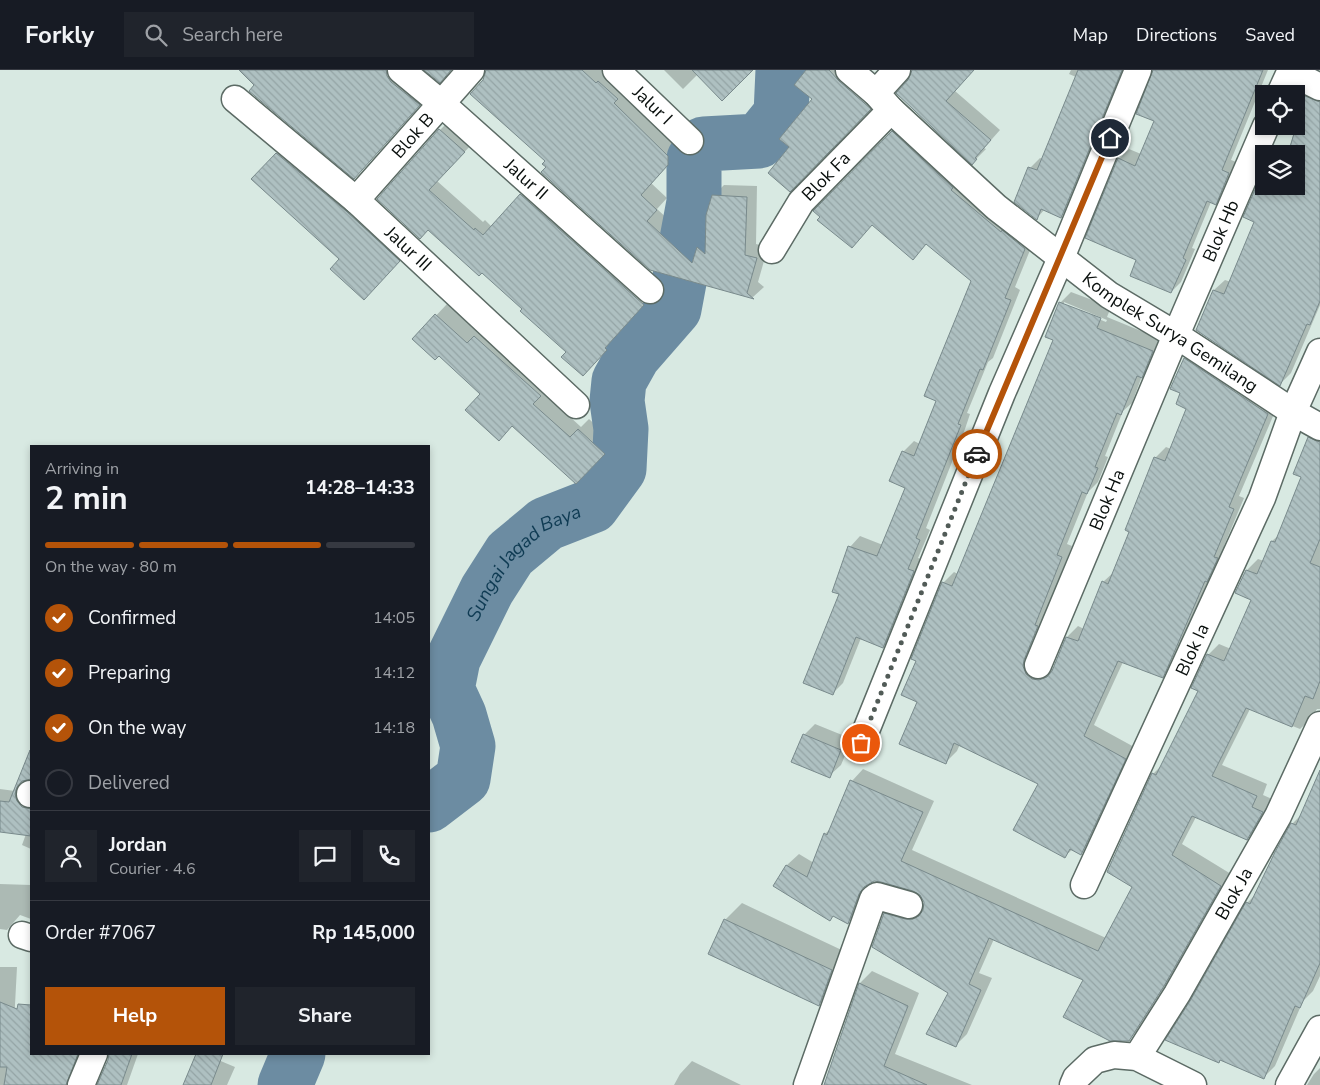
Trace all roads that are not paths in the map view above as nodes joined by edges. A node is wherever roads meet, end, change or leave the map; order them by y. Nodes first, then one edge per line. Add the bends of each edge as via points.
1 (401, 70) edge
2 (471, 70) edge
3 (616, 70) edge
4 (849, 70) edge
5 (897, 70) edge
6 (1138, 70) edge
7 (1287, 79) edge
8 (1320, 87) edge
9 (235, 99) dead end
10 (884, 102) junction
11 (442, 104) junction
12 (1262, 135) edge
13 (690, 141) dead end
14 (356, 200) junction
15 (772, 250) dead end
16 (1061, 258) junction
17 (650, 290) dead end
18 (1176, 334) junction
19 (1320, 352) edge
20 (576, 405) dead end
21 (1293, 412) junction
22 (1320, 427) edge
23 (1038, 665) dead end
24 (1320, 725) edge
25 (861, 743) dead end
26 (1084, 885) dead end
27 (909, 905) dead end
28 (1320, 1029) edge
29 (94, 1055) edge
30 (1137, 1057) junction
31 (81, 1085) edge
32 (807, 1085) edge
33 (1073, 1085) edge
34 (1192, 1085) edge
35 (1289, 1085) edge

1 - 11 street, Jalur II
2 - 11 street, Blok B
3 - 13 street, Jalur I
4 - 10 street, Komplek Surya Gemilang
5 - 10 street, Blok Fa
6 - 16 street
7 - 8 street
9 - 14 street, Jalur III
10 - 15 street, Blok Fa via 801,202
10 - 16 street, Komplek Surya Gemilang via 996,207
11 - 14 street, Blok B
11 - 17 street, Jalur II
12 - 18 street, Blok Hb
14 - 20 street, Jalur III
16 - 18 street, Komplek Surya Gemilang via 1109,295
16 - 25 street via 1002,393
18 - 21 street, Komplek Surya Gemilang
18 - 23 street, Blok Ha
19 - 21 street, Blok Ia
21 - 22 street, Komplek Surya Gemilang
21 - 26 street, Blok Ia via 1262,498
24 - 30 street, Blok Ja via 1278,816
27 - 32 street via 877,896 873,899
28 - 35 street
29 - 31 street
30 - 33 street via 1114,1055 1095,1060
30 - 34 street

